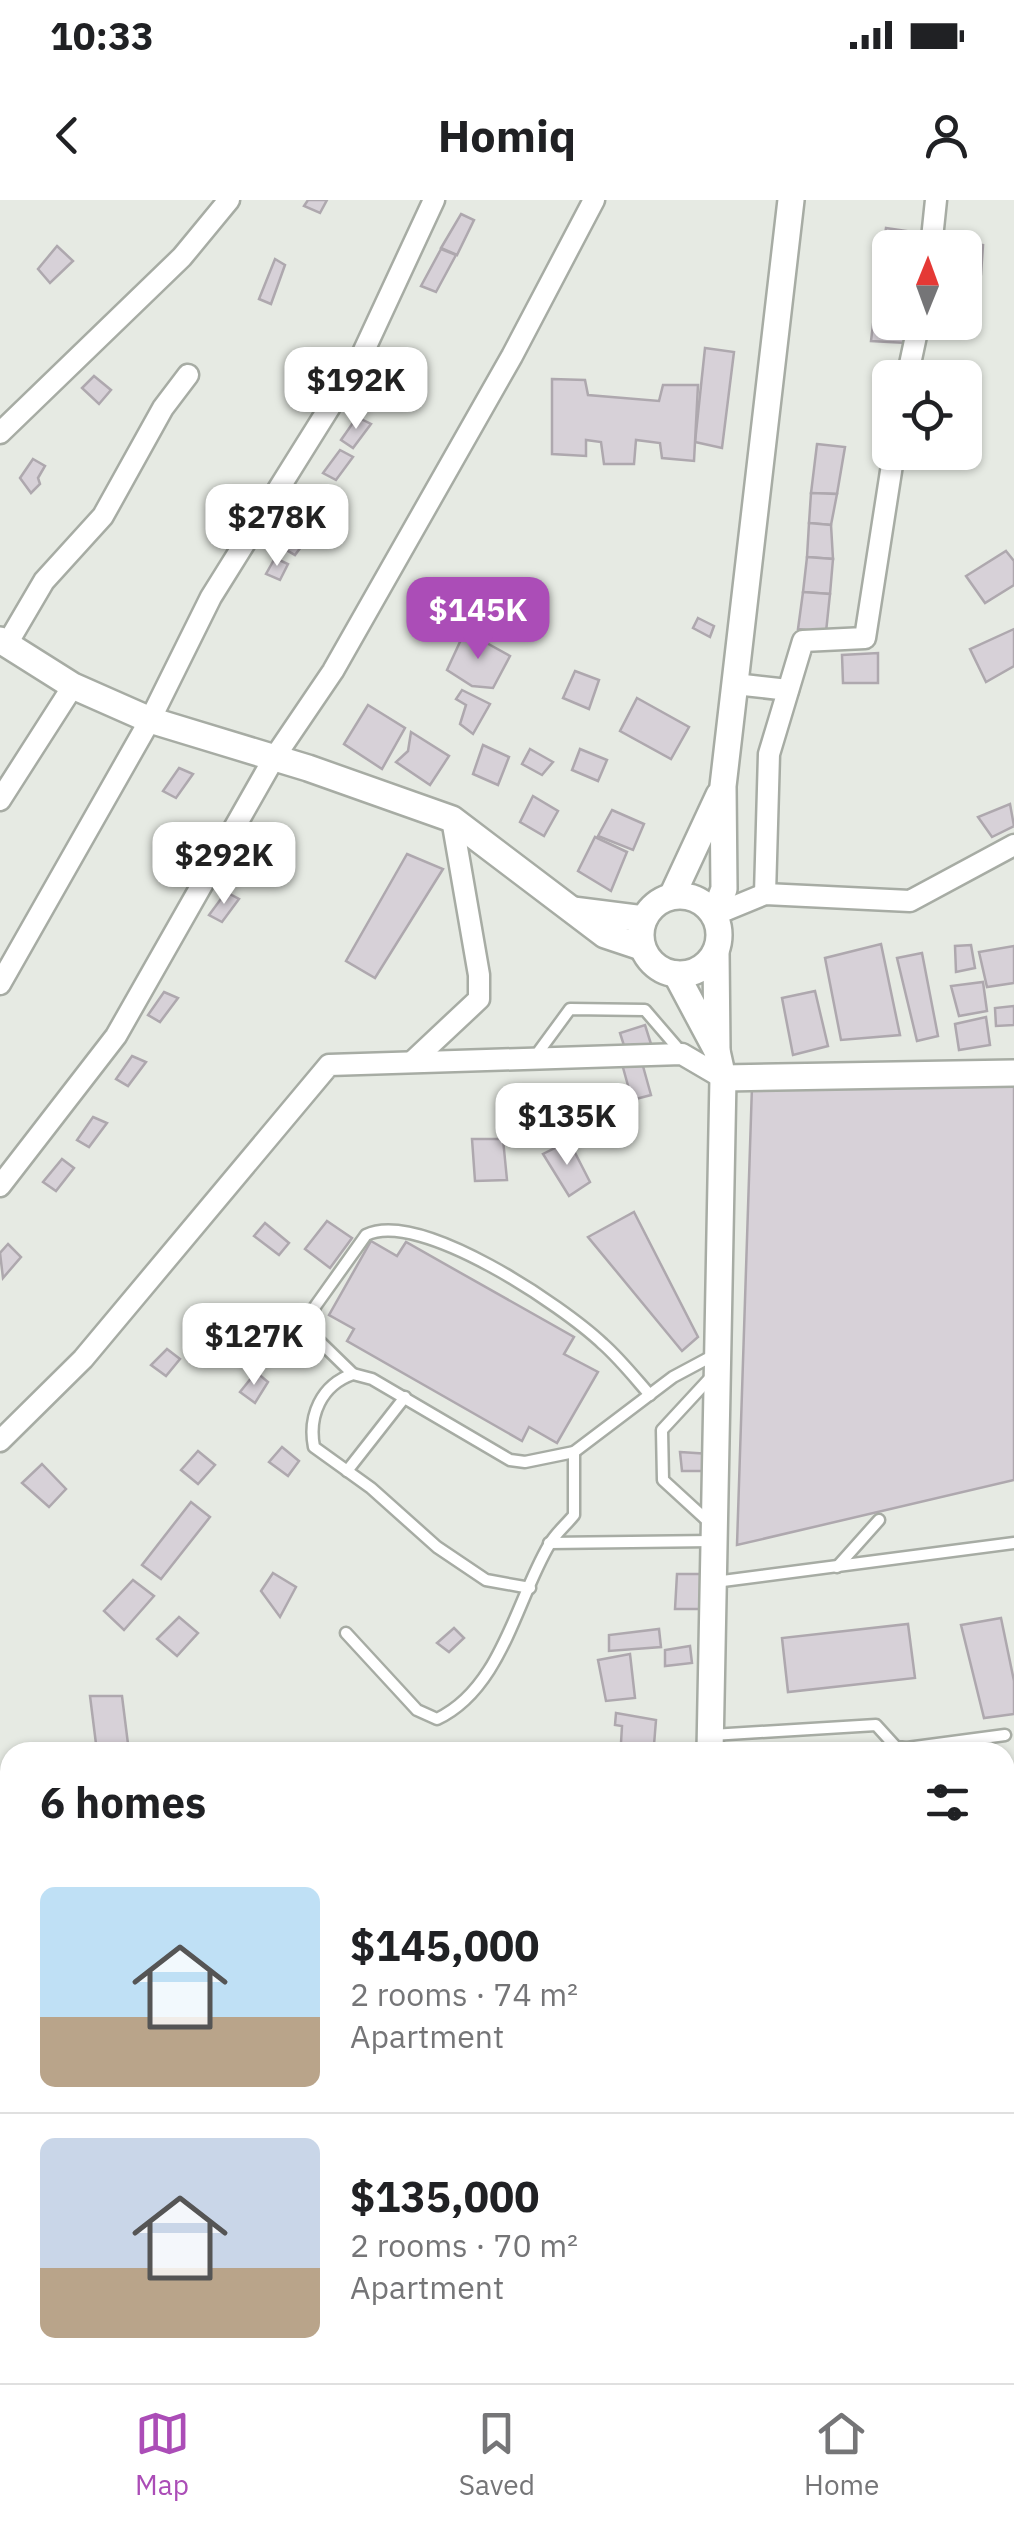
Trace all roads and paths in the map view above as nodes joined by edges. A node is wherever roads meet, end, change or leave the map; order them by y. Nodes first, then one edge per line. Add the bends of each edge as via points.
1 (229, 200) edge
2 (434, 200) edge
3 (594, 200) edge
4 (791, 200) edge
5 (936, 200) edge
6 (933, 230) edge
7 (188, 374) dead end
8 (0, 433) edge
9 (891, 470) edge
10 (4, 642) edge
11 (735, 684) junction
12 (72, 686) junction
13 (788, 690) junction
14 (150, 720) junction
15 (274, 758) junction
16 (723, 786) junction
17 (0, 800) edge
18 (452, 819) junction
19 (1014, 846) edge
20 (765, 894) junction
21 (672, 896) junction
22 (573, 910) junction
23 (714, 915) junction
24 (644, 919) junction
25 (640, 946) junction
26 (716, 950) junction
27 (676, 974) junction
28 (0, 984) edge
29 (717, 1051) junction
30 (682, 1054) junction
31 (414, 1060) junction
32 (530, 1062) junction
33 (1014, 1073) edge
34 (722, 1078) junction
35 (0, 1186) edge
36 (718, 1360) junction
37 (353, 1374) junction
38 (650, 1396) junction
39 (405, 1397) junction
40 (0, 1441) edge
41 (574, 1452) junction
42 (348, 1471) junction
43 (879, 1520) dead end
44 (715, 1535) junction
45 (1014, 1543) edge
46 (549, 1544) junction
47 (836, 1568) junction
48 (714, 1582) junction
49 (530, 1588) junction
50 (346, 1633) dead end
51 (1005, 1735) dead end
52 (710, 1742) edge
53 (727, 1742) edge
54 (891, 1742) edge
55 (952, 1742) edge

1 - 8 street via 182,256
2 - 14 street via 361,357 211,598
3 - 15 street via 352,638
4 - 11 street
5 - 6 street
7 - 10 street via 103,516 44,581
9 - 13 street via 864,638 803,641
10 - 12 street
11 - 13 street
11 - 16 street
12 - 14 street
12 - 17 street
13 - 20 street via 769,754
14 - 15 street
14 - 28 street
15 - 18 street
15 - 35 street via 116,1036
16 - 21 street
16 - 23 street via 724,889
18 - 22 street
18 - 31 street via 479,1000
19 - 20 street via 910,901
20 - 23 street
21 - 23 street via 696,899
21 - 24 street
22 - 24 street
22 - 25 street via 620,943
23 - 26 street
24 - 25 street
25 - 27 street via 654,964
26 - 27 street via 700,969
26 - 29 street
27 - 29 street
29 - 34 street
30 - 32 street
30 - 32 lane via 645,1010 570,1009
30 - 34 street
31 - 32 street
31 - 40 street via 329,1065 83,1358
33 - 34 street
34 - 36 street
36 - 38 lane via 672,1377
36 - 44 street
36 - 44 lane via 662,1430 663,1480
37 - 38 lane via 317,1339 314,1308 366,1236 399,1230 523,1284 603,1343
37 - 39 lane
37 - 42 lane via 328,1388 310,1425 314,1447
38 - 41 lane
39 - 41 lane via 510,1460
39 - 42 lane
41 - 46 lane via 574,1515
42 - 49 lane via 486,1580
43 - 47 lane
44 - 46 lane
44 - 48 street
45 - 47 lane
46 - 49 lane
47 - 48 lane
48 - 52 street
49 - 50 lane via 480,1678 455,1710 437,1719 417,1710
51 - 55 lane
53 - 54 lane via 876,1725

